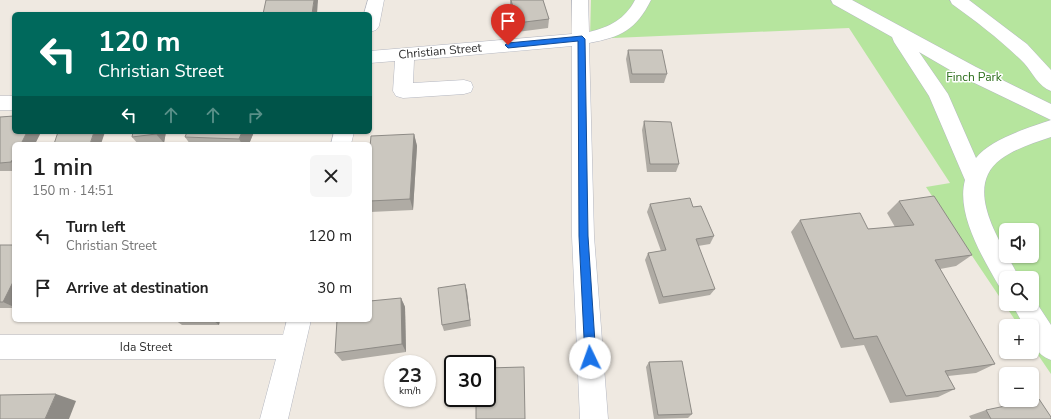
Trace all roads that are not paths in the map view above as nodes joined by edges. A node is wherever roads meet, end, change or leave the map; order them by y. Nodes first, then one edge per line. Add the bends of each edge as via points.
1 (376, 0) edge
2 (580, 0) edge
3 (644, 0) edge
4 (839, 0) edge
5 (958, 0) edge
6 (372, 17) edge
7 (897, 33) junction
8 (582, 39) junction
9 (405, 54) junction
10 (372, 57) edge
11 (1051, 84) edge
12 (464, 87) dead end
13 (0, 103) edge
14 (12, 103) edge
15 (1051, 113) edge
16 (1051, 128) edge
17 (975, 178) junction
18 (1003, 271) edge
19 (1028, 311) edge
20 (298, 322) edge
21 (0, 347) edge
22 (292, 347) junction
23 (1051, 348) edge
24 (274, 419) edge
25 (594, 419) edge

1 - 6 street
2 - 8 street
3 - 8 street, Christian Street via 631,21 621,28
4 - 7 street
5 - 11 street via 1015,44
7 - 15 street
7 - 17 street via 938,94
8 - 9 street, Christian Street
8 - 25 street via 583,236
9 - 10 street, Christian Street
9 - 12 street via 403,91
13 - 14 street
16 - 17 street via 1013,144 988,159
17 - 18 street via 974,190 979,221
19 - 23 street
20 - 22 street
21 - 22 street, Ida Street
22 - 24 street

